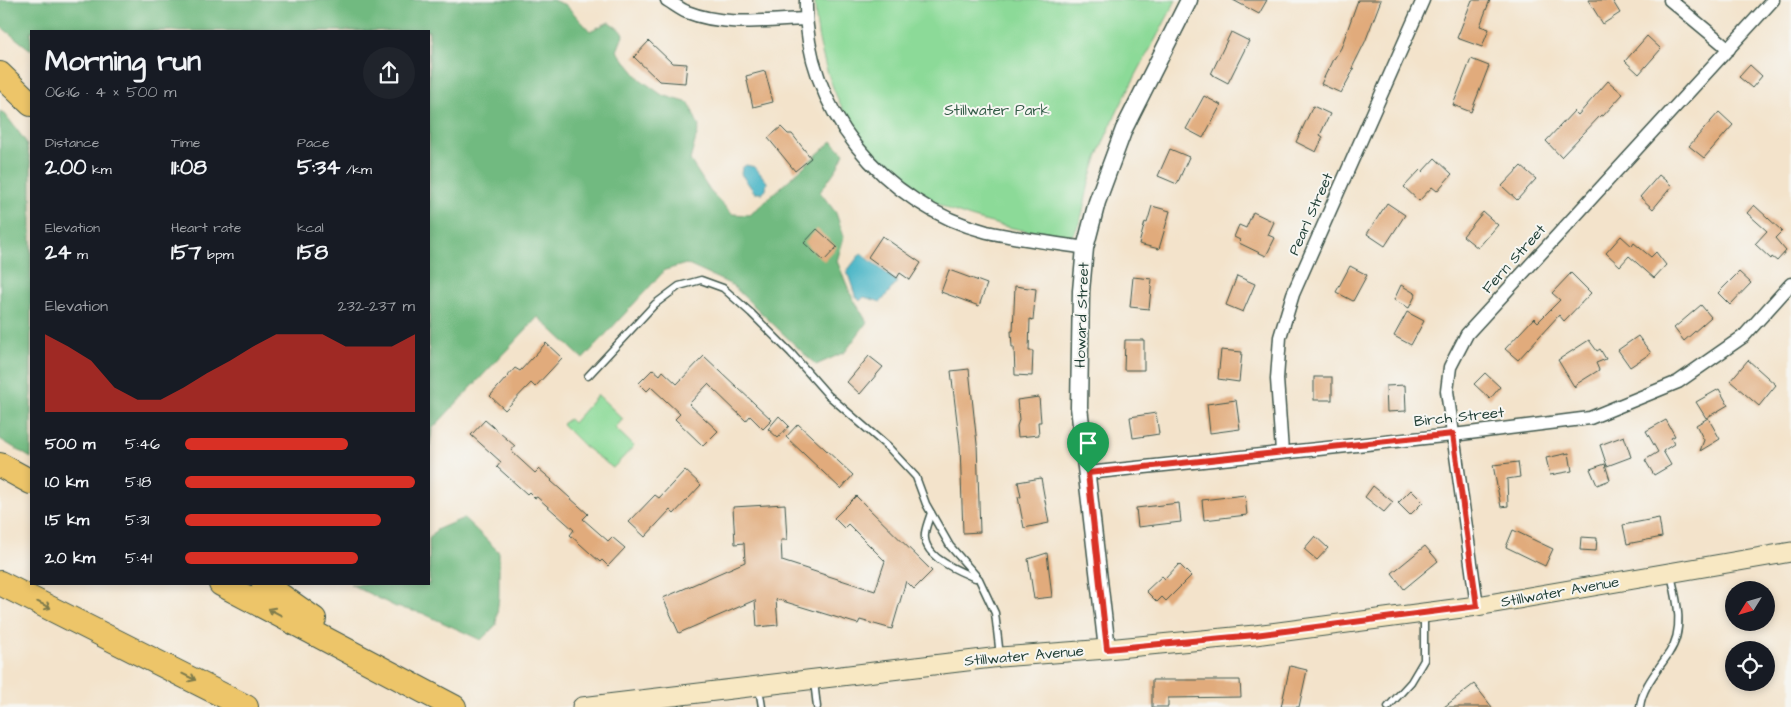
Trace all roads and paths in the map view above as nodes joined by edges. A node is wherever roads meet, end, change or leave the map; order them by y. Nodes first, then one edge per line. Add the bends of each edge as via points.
1 (667, 0) edge
2 (806, 0) edge
3 (1189, 0) edge
4 (1423, 0) edge
5 (1670, 0) edge
6 (1773, 0) edge
7 (806, 19) junction
8 (1729, 49) junction
9 (0, 74) edge
10 (30, 103) edge
11 (1085, 248) junction
12 (1791, 284) edge
13 (588, 376) dead end
14 (1453, 434) junction
15 (1282, 452) junction
16 (0, 465) edge
17 (1088, 473) junction
18 (30, 481) edge
19 (931, 513) junction
20 (1791, 552) edge
21 (1671, 573) junction
22 (979, 580) junction
23 (0, 583) edge
24 (223, 585) edge
25 (265, 585) edge
26 (1477, 606) junction
27 (1424, 613) junction
28 (1107, 649) junction
29 (1000, 657) junction
30 (395, 677) junction
31 (813, 679) junction
32 (759, 686) junction
33 (246, 707) edge
34 (454, 707) edge
35 (582, 707) edge
36 (762, 707) edge
37 (817, 707) edge
38 (1388, 707) edge
39 (1640, 707) edge

1 - 7 street via 708,19 734,22
2 - 7 street
3 - 11 street, Howard Street via 1124,129 1097,202
4 - 15 street, Pearl Street via 1293,294 1280,337 1277,380
5 - 8 street
6 - 8 street, Fern Street
7 - 11 street via 816,72 825,96 858,149 886,176 916,200 946,217 987,231
8 - 14 street, Fern Street via 1467,334 1450,367 1447,391
9 - 10 highway
11 - 17 street, Howard Street via 1079,407
12 - 14 street, Birch Street via 1744,336 1678,382 1590,418
13 - 19 lane via 655,304 679,286 701,280 723,288 791,353 828,396 889,448 916,477
14 - 15 street, Birch Street
14 - 26 street, Fern Street
15 - 17 street, Birch Street
16 - 18 highway
17 - 28 street, Howard Street
19 - 22 lane via 950,546
19 - 22 lane via 925,533 928,547 943,563
20 - 21 main road, Stillwater Avenue
21 - 26 main road, Stillwater Avenue
21 - 39 lane via 1678,604 1679,631 1671,651 1641,699
22 - 29 lane via 995,613
23 -> 33 highway
30 -> 24 highway
25 - 30 highway
26 - 27 main road, Stillwater Avenue
27 - 28 main road, Stillwater Avenue via 1255,635
27 - 38 lane via 1424,660 1411,682
28 - 29 main road, Stillwater Avenue
29 - 31 main road, Stillwater Avenue
30 - 34 highway
31 - 32 main road, Stillwater Avenue
31 - 37 lane
32 - 35 main road, Stillwater Avenue
32 - 36 lane

